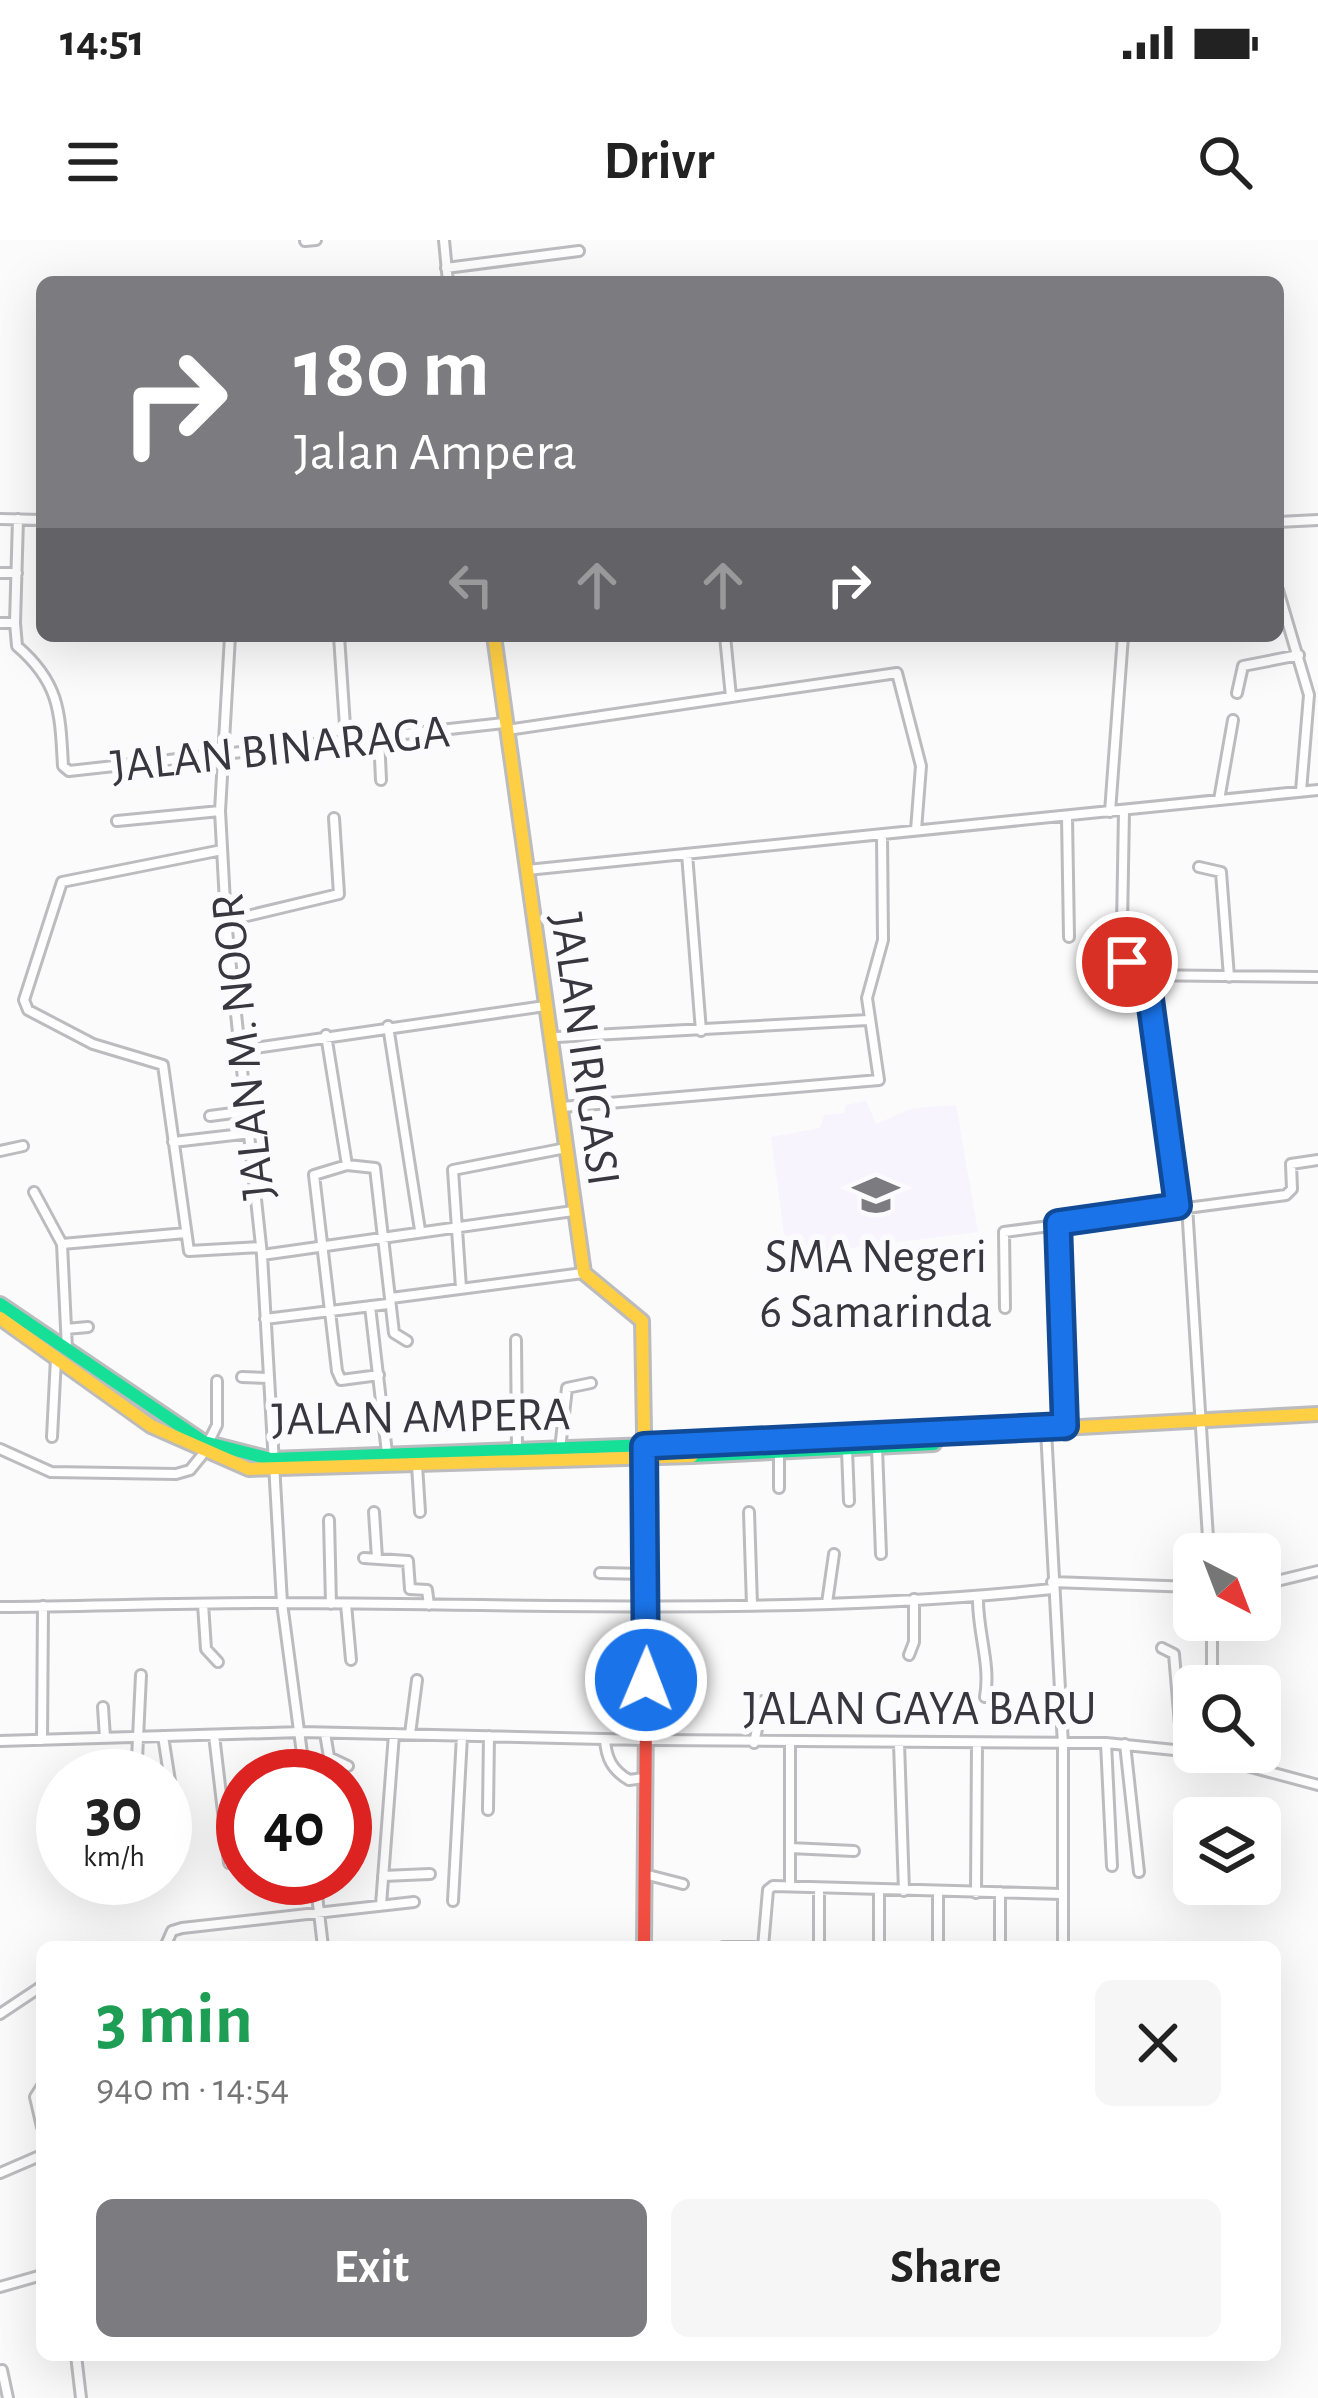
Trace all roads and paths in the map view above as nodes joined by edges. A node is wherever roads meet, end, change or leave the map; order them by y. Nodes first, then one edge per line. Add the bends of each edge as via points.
1 (316, 240) edge
2 (444, 240) edge
3 (305, 241) edge
4 (579, 251) dead end
5 (446, 268) junction
6 (447, 276) edge
7 (0, 519) edge
8 (18, 519) junction
9 (36, 520) edge
10 (1318, 520) edge
11 (1284, 522) edge
12 (0, 573) edge
13 (17, 573) junction
14 (1284, 613) edge
15 (0, 623) edge
16 (15, 623) junction
17 (230, 642) edge
18 (339, 642) edge
19 (495, 642) edge
20 (726, 642) edge
21 (1123, 642) edge
22 (1299, 655) junction
23 (1237, 693) dead end
24 (731, 697) junction
25 (1233, 720) dead end
26 (505, 726) junction
27 (379, 737) junction
28 (346, 741) junction
29 (221, 753) junction
30 (380, 780) dead end
31 (1318, 790) edge
32 (1300, 791) junction
33 (1219, 800) junction
34 (220, 811) junction
35 (1124, 811) junction
36 (1110, 812) junction
37 (1066, 817) junction
38 (334, 818) dead end
39 (117, 821) dead end
40 (916, 830) junction
41 (882, 835) junction
42 (222, 850) junction
43 (687, 854) junction
44 (1198, 867) dead end
45 (525, 871) junction
46 (226, 921) junction
47 (1069, 937) dead end
48 (1147, 977) junction
49 (1229, 977) junction
50 (1318, 977) edge
51 (545, 1006) junction
52 (868, 1020) junction
53 (388, 1026) junction
54 (700, 1031) junction
55 (326, 1036) junction
56 (553, 1038) junction
57 (241, 1050) junction
58 (560, 1107) junction
59 (248, 1111) junction
60 (210, 1116) dead end
61 (251, 1133) junction
62 (173, 1142) junction
63 (23, 1146) dead end
64 (566, 1148) junction
65 (0, 1150) edge
66 (1318, 1160) edge
67 (346, 1165) junction
68 (34, 1192) dead end
69 (1182, 1206) junction
70 (573, 1211) junction
71 (1058, 1223) junction
72 (455, 1226) junction
73 (419, 1230) junction
74 (186, 1233) junction
75 (384, 1235) junction
76 (62, 1244) junction
77 (323, 1244) junction
78 (261, 1251) junction
79 (584, 1273) junction
80 (461, 1288) junction
81 (390, 1301) junction
82 (0, 1304) edge
83 (370, 1306) junction
84 (1005, 1308) dead end
85 (331, 1309) junction
86 (0, 1318) edge
87 (265, 1319) junction
88 (88, 1327) dead end
89 (66, 1329) junction
90 (516, 1340) dead end
91 (406, 1341) dead end
92 (62, 1353) junction
93 (379, 1375) junction
94 (242, 1377) dead end
95 (268, 1378) junction
96 (218, 1381) dead end
97 (592, 1383) dead end
98 (1318, 1417) edge
99 (1198, 1422) junction
100 (1066, 1431) junction
101 (1047, 1432) junction
102 (52, 1437) dead end
103 (877, 1447) junction
104 (0, 1449) edge
105 (205, 1449) junction
106 (560, 1449) junction
107 (847, 1449) junction
108 (517, 1450) junction
109 (644, 1452) junction
110 (387, 1454) junction
111 (779, 1454) junction
112 (270, 1465) junction
113 (417, 1465) junction
114 (779, 1488) dead end
115 (848, 1501) dead end
116 (374, 1512) dead end
117 (420, 1512) dead end
118 (749, 1512) dead end
119 (329, 1520) dead end
120 (1207, 1533) edge
121 (834, 1554) dead end
122 (881, 1554) dead end
123 (364, 1558) dead end
124 (376, 1558) junction
125 (1318, 1571) edge
126 (600, 1573) dead end
127 (646, 1574) junction
128 (1281, 1580) edge
129 (1052, 1586) junction
130 (1173, 1587) edge
131 (410, 1589) junction
132 (978, 1597) junction
133 (914, 1599) junction
134 (282, 1603) junction
135 (827, 1603) junction
136 (203, 1604) junction
137 (331, 1604) junction
138 (346, 1604) junction
139 (410, 1605) junction
140 (429, 1605) junction
141 (752, 1605) junction
142 (43, 1606) junction
143 (0, 1607) edge
144 (647, 1609) junction
145 (1162, 1648) dead end
146 (908, 1655) dead end
147 (351, 1660) dead end
148 (218, 1662) dead end
149 (1175, 1665) edge
150 (141, 1676) dead end
151 (417, 1681) dead end
152 (985, 1697) dead end
153 (763, 1701) dead end
154 (103, 1707) dead end
155 (301, 1732) junction
156 (325, 1733) junction
157 (394, 1734) junction
158 (214, 1735) junction
159 (410, 1735) junction
160 (163, 1736) junction
161 (462, 1736) junction
162 (489, 1736) junction
163 (136, 1737) junction
164 (104, 1738) junction
165 (605, 1738) junction
166 (42, 1740) junction
167 (0, 1741) edge
168 (652, 1741) junction
169 (754, 1743) junction
170 (899, 1743) junction
171 (1106, 1743) junction
172 (790, 1744) junction
173 (976, 1744) junction
174 (1125, 1744) junction
175 (1063, 1745) junction
176 (1173, 1747) edge
177 (137, 1749) edge
178 (165, 1749) edge
179 (303, 1749) edge
180 (328, 1749) edge
181 (216, 1752) edge
182 (1275, 1773) edge
183 (644, 1778) junction
184 (1318, 1786) edge
185 (488, 1810) dead end
186 (790, 1848) junction
187 (854, 1850) dead end
188 (1112, 1866) dead end
189 (1139, 1872) dead end
190 (430, 1874) dead end
191 (644, 1874) junction
192 (383, 1876) junction
193 (683, 1884) dead end
194 (790, 1886) junction
195 (819, 1889) junction
196 (879, 1890) junction
197 (904, 1891) junction
198 (1000, 1892) junction
199 (938, 1893) junction
200 (976, 1893) junction
201 (1062, 1894) junction
202 (453, 1901) dead end
203 (414, 1902) dead end
204 (317, 1905) edge
205 (381, 1905) junction
206 (318, 1911) junction
207 (168, 1941) edge
208 (322, 1941) edge
209 (644, 1941) edge
210 (759, 1941) edge
211 (819, 1941) edge
212 (879, 1941) edge
213 (938, 1941) edge
214 (1000, 1941) edge
215 (1063, 1941) edge
216 (36, 1990) edge
217 (0, 2014) edge
218 (36, 2158) edge
219 (0, 2174) edge
220 (36, 2277) edge
221 (0, 2287) edge
222 (77, 2361) edge
223 (2, 2370) edge
224 (8, 2398) edge
225 (81, 2398) edge

1 - 3 street
2 - 5 street
4 - 5 street
5 - 6 street
7 - 8 street
8 - 9 street
8 - 13 street
10 - 11 street
12 - 13 street
13 - 16 street
14 - 22 street
15 - 16 street
16 - 29 street, JALAN BINARAGA via 17,646 40,664 59,706 69,771
17 - 29 street, JALAN M. NOOR
18 - 28 street
19 - 26 main road, JALAN IRIGASI
20 - 24 street
21 - 36 street
22 - 23 street via 1245,664
22 - 32 street via 1310,710
24 - 26 street, JALAN BINARAGA
24 - 40 street, JALAN BINARAGA via 897,673 921,766
25 - 33 street
26 - 27 street, JALAN BINARAGA
26 - 45 main road, JALAN IRIGASI
27 - 28 street, JALAN BINARAGA
27 - 30 street
28 - 29 street, JALAN BINARAGA
29 - 34 street, JALAN M. NOOR
31 - 32 street
32 - 33 street
33 - 35 street
34 - 39 street
34 - 42 street, JALAN M. NOOR
35 - 36 street
35 - 48 street via 1123,940 1130,975
36 - 37 street
37 - 40 street
37 - 47 street
38 - 46 street via 339,894
40 - 41 street
41 - 43 street
41 - 52 street via 883,940 868,987
42 - 46 street, JALAN M. NOOR
42 - 62 street via 62,881 26,993 28,1010 93,1044 164,1065
43 - 45 street
43 - 54 street
44 - 49 street via 1221,872
45 - 51 main road, JALAN IRIGASI
46 - 57 street, JALAN M. NOOR
48 - 49 street
48 - 69 street
49 - 50 street
51 - 53 street
51 - 56 main road, JALAN IRIGASI
52 - 54 street
52 - 58 street via 880,1076 872,1083
53 - 55 street
53 - 73 street
54 - 56 street
55 - 57 street
55 - 67 street
56 - 58 main road, JALAN IRIGASI
57 - 59 street, JALAN M. NOOR
58 - 64 main road, JALAN IRIGASI
59 - 60 street
59 - 61 street, JALAN M. NOOR
61 - 62 street
61 - 78 street, JALAN M. NOOR
62 - 74 street
63 - 65 street
64 - 70 main road, JALAN IRIGASI
64 - 72 street via 453,1171
66 - 69 street via 1291,1164 1286,1195
67 - 75 street via 375,1168
67 - 77 street via 314,1173
68 - 76 street
69 - 71 street
69 - 99 street
70 - 72 street
70 - 79 main road, JALAN IRIGASI
71 - 84 street via 1001,1234
71 - 100 street
72 - 73 street
72 - 80 street
73 - 75 street
74 - 76 street
74 - 78 street via 192,1254
75 - 77 street
75 - 81 street
76 - 89 street
77 - 78 street
77 - 85 street
78 - 87 street, JALAN M. NOOR
79 - 80 street
79 - 109 main road via 640,1316
80 - 81 street
81 - 83 street
81 - 91 street via 394,1334
82 - 92 main road, JALAN AMPERA
83 - 85 street
83 - 93 street
85 - 87 street
85 - 93 street via 338,1376
86 - 92 main road, JALAN AMPERA
87 - 95 street, JALAN M. NOOR
88 - 89 street
89 - 92 street
90 - 108 street
92 - 102 street
92 - 105 main road, JALAN AMPERA
93 - 110 street
94 - 95 street
95 - 112 street, JALAN M. NOOR
96 - 105 street via 217,1425
97 - 106 street via 567,1388
98 - 99 main road, JALAN AMPERA
99 - 100 main road, JALAN AMPERA
99 - 120 street
100 - 101 main road, JALAN AMPERA
101 - 103 main road, JALAN AMPERA
101 - 109 main road, JALAN AMPERA
101 - 129 street
103 - 107 main road, JALAN AMPERA
103 - 122 street
104 - 105 street via 51,1472 176,1474 190,1470
105 - 112 main road, JALAN AMPERA
106 - 108 main road, JALAN AMPERA
106 - 109 main road, JALAN AMPERA
107 - 111 main road, JALAN AMPERA
107 - 115 street
108 - 110 main road, JALAN AMPERA
109 - 111 main road, JALAN AMPERA
109 - 113 main road, JALAN AMPERA
109 - 127 main road
110 - 112 main road, JALAN AMPERA
111 - 114 street
112 - 113 main road, JALAN AMPERA
112 - 134 street, JALAN M. NOOR
113 - 117 street
116 - 124 street
118 - 141 street
119 - 137 street
121 - 135 street
123 - 124 street
124 - 131 street via 408,1561
125 - 128 street
126 - 127 street
127 - 144 main road
129 - 130 street
129 - 132 street
129 - 175 street
131 - 139 street
131 - 140 street via 427,1590
132 - 133 street
132 - 152 street
133 - 135 street
133 - 146 street
134 - 136 street
134 - 137 street
134 - 155 street, JALAN M. NOOR
135 - 141 street
136 - 142 street
136 - 148 street via 206,1649
137 - 138 street
138 - 139 street
138 - 147 street
139 - 140 street
140 - 144 street
141 - 144 street
142 - 143 street
142 - 166 street
144 - 168 main road
145 - 149 street
150 - 163 street
151 - 159 street
153 - 169 street
154 - 164 street
155 - 156 street, JALAN GAYA BARU
155 - 158 street, JALAN GAYA BARU
155 - 179 street, JALAN M. NOOR
156 - 157 street, JALAN GAYA BARU
156 - 180 street
157 - 159 street, JALAN GAYA BARU
157 - 192 street
158 - 160 street, JALAN GAYA BARU
158 - 181 street
159 - 161 street, JALAN GAYA BARU
160 - 163 street, JALAN GAYA BARU
160 - 178 street
161 - 162 street, JALAN GAYA BARU
161 - 202 street
162 - 165 street, JALAN GAYA BARU
162 - 185 street
163 - 164 street, JALAN GAYA BARU
163 - 177 street
164 - 166 street, JALAN GAYA BARU
165 - 168 street, JALAN GAYA BARU
165 - 183 street via 619,1772
166 - 167 street, JALAN GAYA BARU
168 - 169 street, JALAN GAYA BARU
168 - 183 main road
169 - 172 street, JALAN GAYA BARU
170 - 172 street, JALAN GAYA BARU
170 - 173 street, JALAN GAYA BARU
170 - 197 street
171 - 174 street, JALAN GAYA BARU
171 - 175 street, JALAN GAYA BARU
171 - 188 street
172 - 186 street
173 - 175 street, JALAN GAYA BARU
173 - 200 street
174 - 176 street, JALAN GAYA BARU
174 - 189 street
175 - 201 street
182 - 184 street, JALAN GAYA BARU
183 - 191 main road
186 - 187 street
186 - 194 street
190 - 192 street
191 - 193 street
191 - 209 main road
192 - 205 street
194 - 195 street
194 - 210 street via 768,1890
195 - 196 street
195 - 211 street
196 - 197 street
196 - 212 street
197 - 199 street
198 - 200 street
198 - 201 street
198 - 214 street
199 - 200 street
199 - 213 street
201 - 215 street
203 - 205 street
204 - 206 street
205 - 206 street
206 - 207 street via 182,1928
206 - 208 street
216 - 217 street
218 - 219 street
220 - 221 street
222 - 225 street
223 - 224 street

